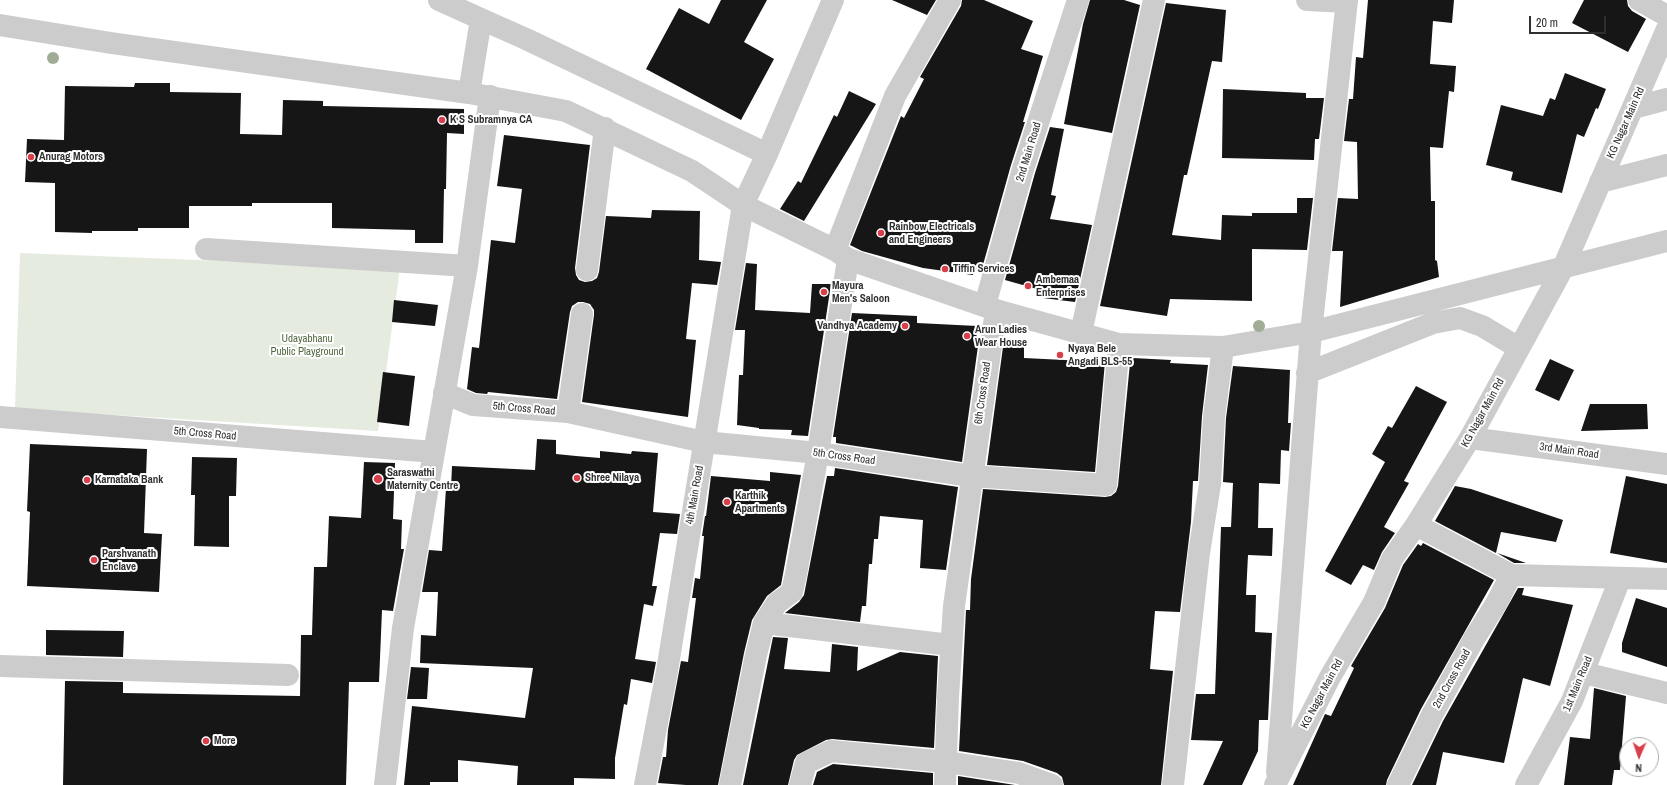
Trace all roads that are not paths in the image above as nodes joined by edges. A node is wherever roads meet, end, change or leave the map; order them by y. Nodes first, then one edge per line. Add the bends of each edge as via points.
1 (439, 0) edge
2 (833, 0) edge
3 (950, 0) edge
4 (1078, 0) edge
5 (1154, 0) edge
6 (1307, 0) edge
7 (1639, 0) edge
8 (1347, 1) edge
9 (1667, 16) edge
10 (481, 19) junction
11 (0, 25) edge
12 (1667, 29) edge
13 (480, 94) junction
14 (1667, 99) edge
15 (1633, 108) junction
16 (605, 128) junction
17 (767, 154) junction
18 (1667, 165) edge
19 (1600, 182) junction
20 (743, 205) junction
21 (1667, 241) edge
22 (206, 249) dead end
23 (842, 254) junction
24 (466, 266) junction
25 (1563, 268) junction
26 (587, 270) dead end
27 (990, 308) junction
28 (582, 314) dead end
29 (1311, 332) junction
30 (1080, 333) junction
31 (1119, 344) junction
32 (1223, 347) junction
33 (1518, 348) junction
34 (1307, 373) junction
35 (444, 394) junction
36 (568, 412) junction
37 (0, 417) edge
38 (1470, 438) junction
39 (704, 442) junction
40 (434, 452) junction
41 (818, 453) junction
42 (1667, 464) edge
43 (971, 476) junction
44 (1416, 525) junction
45 (1511, 575) junction
46 (1620, 579) junction
47 (1667, 579) edge
48 (764, 623) junction
49 (951, 645) junction
50 (0, 666) edge
51 (1584, 673) junction
52 (288, 675) dead end
53 (1667, 693) edge
54 (947, 762) junction
55 (1276, 784) edge
56 (385, 785) edge
57 (645, 785) edge
58 (730, 785) edge
59 (800, 785) edge
60 (945, 785) edge
61 (1052, 785) edge
62 (1173, 785) edge
63 (1398, 785) edge
64 (1526, 785) edge

1 - 10 street
2 - 17 street, 4th Main Road
3 - 23 street via 895,96
4 - 27 street, 2nd Main Road via 1023,169
5 - 30 street
6 - 8 street
7 - 9 street
8 - 29 street
10 - 13 street
10 - 17 street via 526,38
11 - 13 street via 111,43
12 - 15 street, KG Nagar Main Rd
13 - 16 street via 566,111
13 - 24 street
14 - 15 street
15 - 19 street, KG Nagar Main Rd
16 - 20 street via 692,171
16 - 26 street
17 - 20 street, 4th Main Road
18 - 19 street
19 - 25 street, KG Nagar Main Rd
20 - 23 street
20 - 39 street, 4th Main Road
21 - 25 street
22 - 24 street
23 - 27 street
23 - 41 street
24 - 35 street
25 - 29 street
25 - 33 street, KG Nagar Main Rd
27 - 30 street
27 - 43 street, 6th Cross Road
28 - 36 street
29 - 32 street
29 - 34 street
30 - 31 street
31 - 32 street
31 - 43 street, 5th Cross Road via 1106,485
32 - 62 street via 1214,417 1210,484 1199,553
33 - 34 street via 1482,326 1460,318 1433,323
33 - 38 street, KG Nagar Main Rd
34 - 55 street
35 - 36 street, 5th Cross Road via 473,405
35 - 40 street
36 - 39 street, 5th Cross Road
37 - 40 street, 5th Cross Road
38 - 42 street, 3rd Main Road
38 - 44 street, KG Nagar Main Rd
39 - 41 street, 5th Cross Road
39 - 57 street, 4th Main Road via 667,671
40 - 56 street via 403,628
41 - 43 street, 5th Cross Road
41 - 48 street via 792,592 777,603
43 - 49 street, 6th Cross Road
44 - 45 street
44 - 55 street, KG Nagar Main Rd via 1392,559 1374,602 1330,677
45 - 46 street
45 - 63 street, 2nd Cross Road via 1432,715
46 - 47 street
46 - 51 street, 1st Main Road
48 - 49 street
48 - 58 street
49 - 54 street, 6th Cross Road
50 - 52 street
51 - 53 street
51 - 64 street, 1st Main Road via 1572,701
54 - 59 street via 831,751 806,763
54 - 60 street, 6th Cross Road
54 - 61 street via 1019,773

